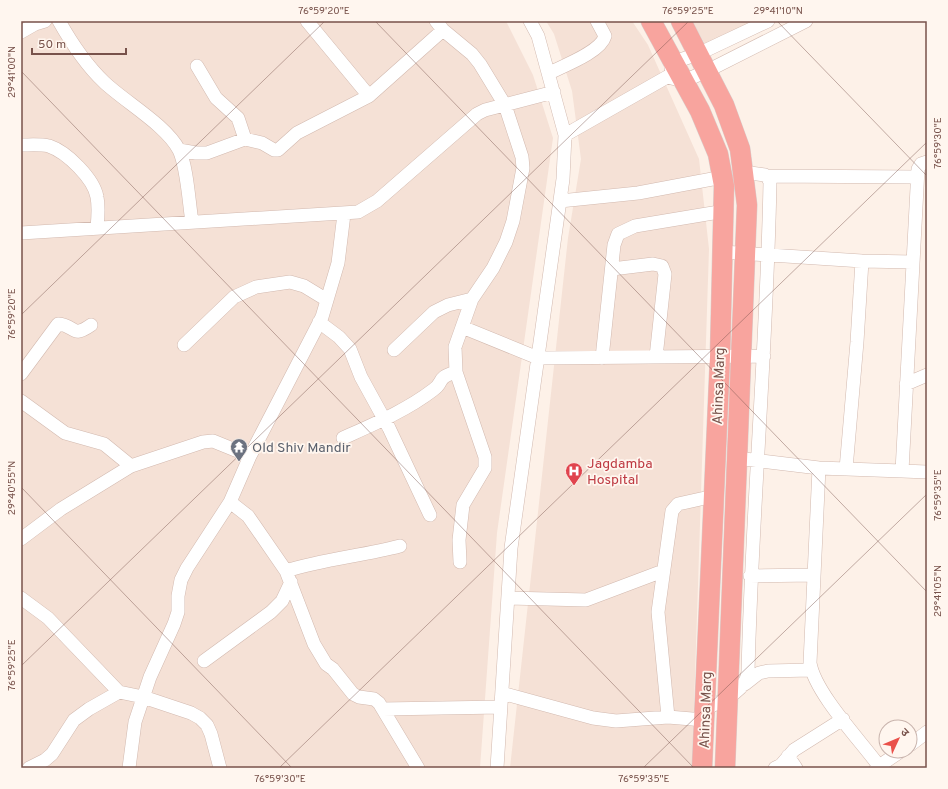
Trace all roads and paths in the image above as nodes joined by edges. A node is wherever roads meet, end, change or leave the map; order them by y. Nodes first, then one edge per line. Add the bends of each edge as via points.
1 (45, 21) edge
2 (59, 21) edge
3 (307, 21) edge
4 (530, 21) edge
5 (597, 21) edge
6 (651, 21) edge
7 (681, 21) edge
8 (768, 21) edge
9 (806, 21) edge
10 (439, 26) edge
11 (21, 32) edge
12 (702, 63) junction
13 (197, 66) dead end
14 (549, 72) junction
15 (675, 74) junction
16 (554, 92) junction
17 (369, 96) junction
18 (505, 105) junction
19 (565, 135) junction
20 (245, 139) junction
21 (21, 145) edge
22 (179, 150) junction
23 (927, 162) edge
24 (743, 172) junction
25 (768, 176) junction
26 (723, 177) junction
27 (917, 178) junction
28 (560, 201) junction
29 (725, 211) junction
30 (344, 214) junction
31 (192, 222) junction
32 (97, 228) junction
33 (21, 233) edge
34 (724, 252) junction
35 (745, 252) junction
36 (769, 254) junction
37 (862, 261) junction
38 (913, 262) junction
39 (612, 269) junction
40 (472, 299) junction
41 (327, 300) junction
42 (319, 322) junction
43 (91, 325) dead end
44 (462, 328) junction
45 (184, 345) dead end
46 (394, 350) dead end
47 (720, 356) junction
48 (741, 356) junction
49 (764, 356) junction
50 (656, 357) junction
51 (538, 358) junction
52 (602, 358) junction
53 (456, 372) junction
54 (21, 374) edge
55 (927, 375) edge
56 (906, 384) junction
57 (21, 401) edge
58 (384, 419) junction
59 (343, 438) dead end
60 (250, 456) junction
61 (736, 458) junction
62 (758, 461) junction
63 (131, 466) junction
64 (820, 468) junction
65 (846, 469) junction
66 (902, 471) junction
67 (927, 472) edge
68 (714, 496) junction
69 (230, 502) junction
70 (430, 516) dead end
71 (21, 540) edge
72 (400, 546) dead end
73 (460, 562) dead end
74 (663, 571) junction
75 (814, 575) junction
76 (289, 576) junction
77 (750, 576) junction
78 (508, 598) junction
79 (23, 602) edge
80 (204, 661) dead end
81 (811, 670) junction
82 (745, 684) junction
83 (119, 692) junction
84 (502, 693) junction
85 (143, 697) junction
86 (727, 698) junction
87 (501, 707) junction
88 (383, 709) junction
89 (705, 715) junction
90 (668, 717) junction
91 (843, 719) junction
92 (927, 732) edge
93 (918, 739) edge
94 (788, 756) junction
95 (890, 759) edge
96 (878, 767) edge
97 (29, 768) edge
98 (129, 768) edge
99 (220, 768) edge
100 (418, 768) edge
101 (497, 768) edge
102 (702, 768) edge
103 (725, 768) edge
104 (775, 768) edge
105 (796, 768) edge

1 - 11 street
2 - 22 street via 74,48 88,65 105,83 157,126
3 - 17 street
4 - 14 street via 538,36
5 - 14 street via 605,36 601,44
6 - 15 highway, Ahinsa Marg
7 - 12 highway, Ahinsa Marg
8 - 12 street
9 - 12 street
10 - 17 street
10 - 18 street via 472,54
12 - 15 street
12 - 15 street
12 - 24 highway, Ahinsa Marg via 724,105 740,149
13 - 20 street via 216,98 238,118
14 - 16 street
15 - 19 street
15 - 26 highway, Ahinsa Marg via 700,111 718,154
16 - 18 street
16 - 19 street
17 - 20 street via 297,133 278,150
18 - 30 street via 477,114 377,201 358,212
18 - 40 street via 520,146 524,168 506,242 493,268
19 - 28 street
20 - 22 street via 207,153
21 - 32 street via 39,144 50,147 72,161 88,178 97,196
22 - 31 street
23 - 27 street via 918,168
24 - 25 street
24 - 35 highway, Ahinsa Marg via 747,205
25 - 27 street
25 - 36 street
26 - 28 street via 638,193
26 - 29 highway, Ahinsa Marg
27 - 38 street
28 - 51 street
29 - 34 highway, Ahinsa Marg
29 - 39 street via 680,217 625,229 618,234 614,246
30 - 31 street
30 - 41 street via 338,263
31 - 32 street
32 - 33 street
34 - 35 street
34 - 47 highway, Ahinsa Marg
35 - 36 street
35 - 48 highway, Ahinsa Marg
36 - 37 street
36 - 49 street
37 - 38 street
37 - 65 street
38 - 56 street
39 - 50 street via 653,264 662,266 665,274
39 - 52 street
40 - 44 street
40 - 46 street via 448,305 434,312
41 - 42 street
41 - 45 street via 304,286 290,282 256,287 234,298
42 - 58 street via 348,346 361,377
42 - 60 street
43 - 54 street via 78,333 64,324 58,324
44 - 51 street
44 - 53 street via 455,347
47 - 48 street
47 - 50 street
47 - 68 highway, Ahinsa Marg
48 - 49 street
48 - 61 highway, Ahinsa Marg
49 - 62 street
50 - 52 street
51 - 52 street
51 - 78 street via 511,548
53 - 58 street via 444,375 433,390
53 - 73 street via 486,463 463,505 459,540
55 - 56 street
56 - 66 street
57 - 63 street via 65,433 104,444
58 - 59 street
58 - 70 street
60 - 63 street via 213,441
60 - 69 street
61 - 62 street
61 - 86 highway, Ahinsa Marg
62 - 64 street
62 - 77 street
63 - 71 street via 60,509
64 - 65 street
64 - 75 street
65 - 66 street
66 - 67 street
68 - 74 street via 675,506 669,522
68 - 89 highway, Ahinsa Marg
69 - 76 street via 248,516
69 - 85 street via 184,574 178,596 178,612
72 - 76 street via 311,563
74 - 78 street via 586,600
74 - 90 street via 658,612
75 - 77 street
75 - 81 street
76 - 80 street via 282,601 271,612
76 - 88 street via 322,659 353,694 374,699
77 - 82 street via 748,672
78 - 84 street
79 - 83 street via 48,618
81 - 82 street via 768,671 759,673
81 - 91 street via 820,689
82 - 86 street
83 - 85 street
83 - 97 street via 74,720 52,754
84 - 87 street
84 - 90 street via 593,718 616,721
85 - 98 street via 135,722
85 - 99 street via 191,713 207,725
86 - 89 street
86 - 103 highway, Ahinsa Marg
87 - 88 street
87 - 101 street
88 - 100 street
89 - 90 street
89 - 102 highway, Ahinsa Marg
91 - 94 street via 805,742
91 - 96 street
92 - 93 street
94 - 104 street
94 - 105 street
95 - 96 street

